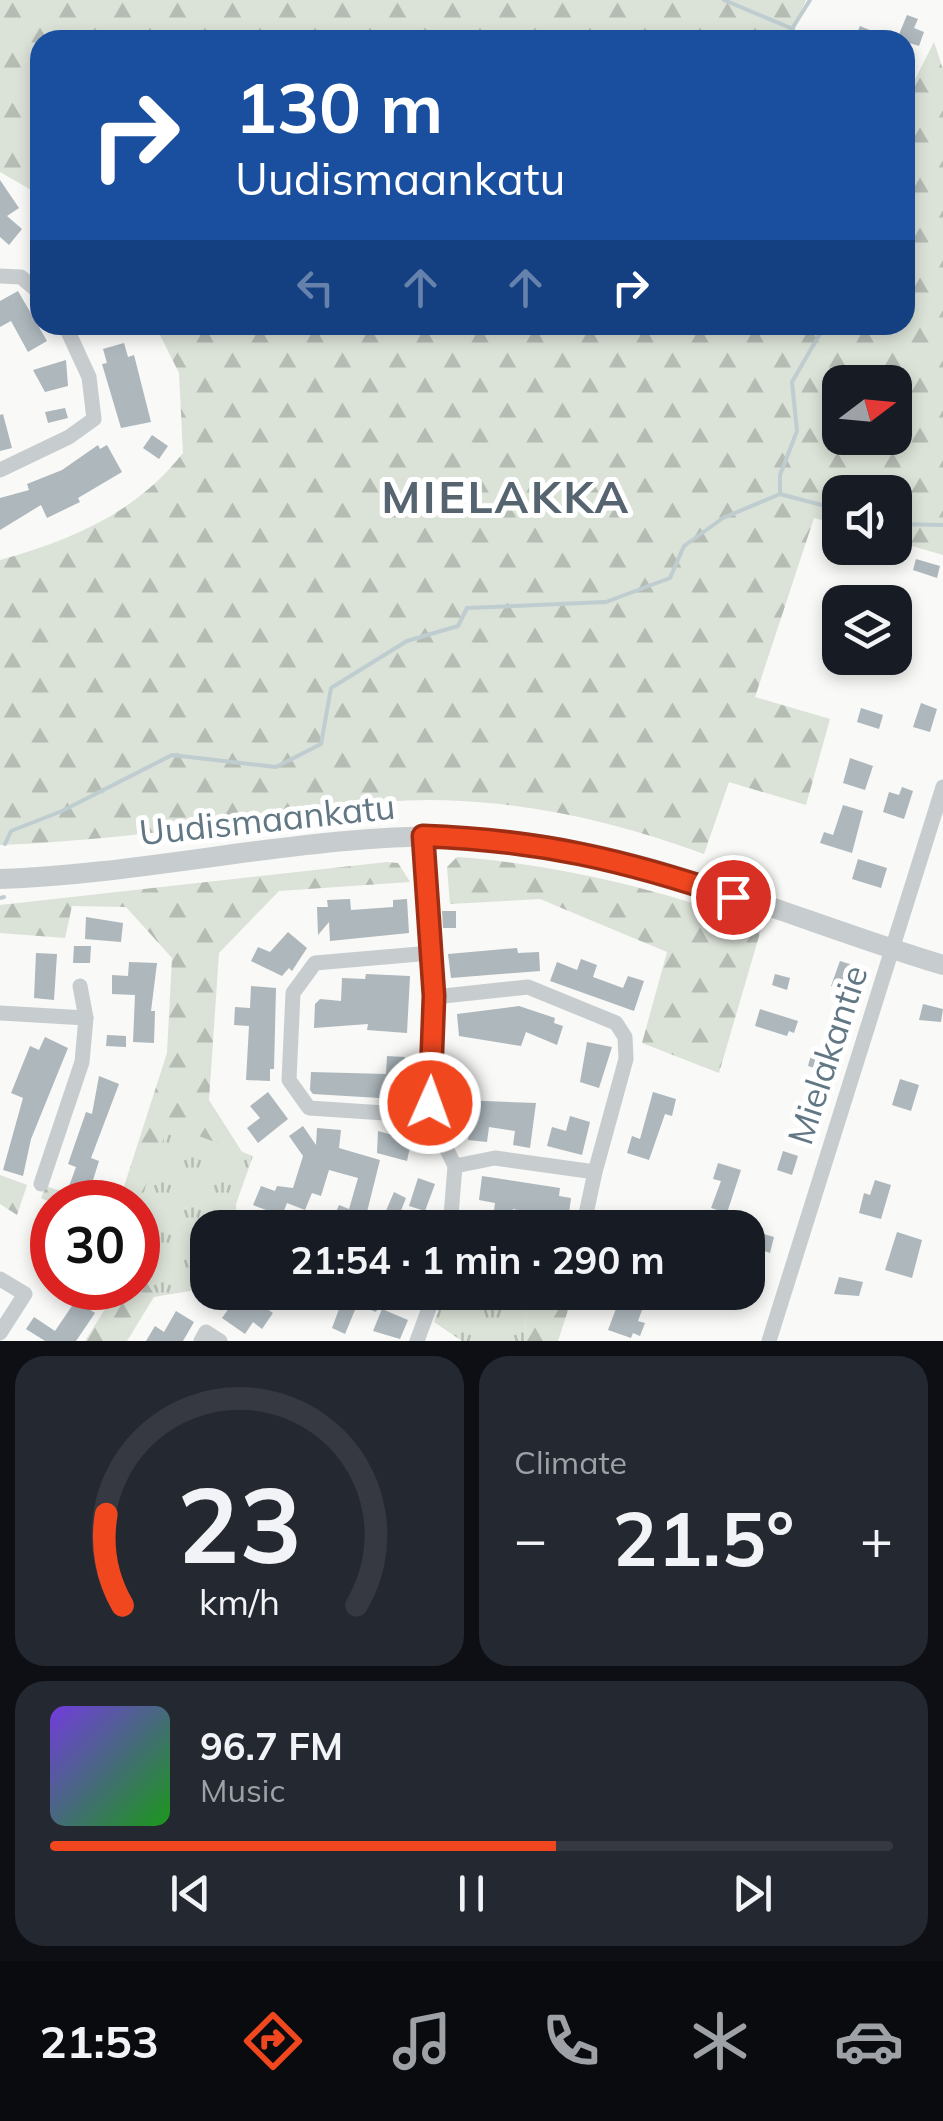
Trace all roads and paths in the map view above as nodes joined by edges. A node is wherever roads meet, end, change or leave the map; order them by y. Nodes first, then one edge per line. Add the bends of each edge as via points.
1 (0, 276) edge
2 (30, 285) edge
3 (70, 335) edge
4 (0, 470) edge
5 (943, 786) edge
6 (423, 836) junction
7 (0, 879) edge
8 (892, 950) junction
9 (431, 952) junction
10 (943, 965) edge
11 (80, 986) dead end
12 (434, 996) junction
13 (0, 1013) edge
14 (86, 1018) junction
15 (430, 1116) junction
16 (455, 1166) junction
17 (595, 1172) junction
18 (42, 1180) edge
19 (451, 1210) edge
20 (586, 1210) edge
21 (0, 1280) edge
22 (428, 1310) edge
23 (0, 1332) edge
24 (200, 1341) edge
25 (220, 1341) edge
26 (418, 1341) edge
27 (768, 1341) edge

1 - 2 street
3 - 4 street via 89,377 94,420
5 - 8 street, Mielakantie
6 - 7 street, Uudismaankatu
6 - 8 street, Uudismaankatu via 605,856
6 - 9 street
8 - 10 street, Uudismaankatu
8 - 27 street, Mielakantie
9 - 12 street
9 - 15 street via 316,963 293,993 289,1080 308,1108
11 - 14 street
12 - 15 street
12 - 17 street via 528,987 616,1023 625,1036 626,1059
13 - 14 street
14 - 18 street via 82,1062
15 - 16 street
16 - 17 street via 496,1158
16 - 19 street
17 - 20 street
21 - 23 street via 25,1294
22 - 26 street
24 - 25 street via 206,1332

